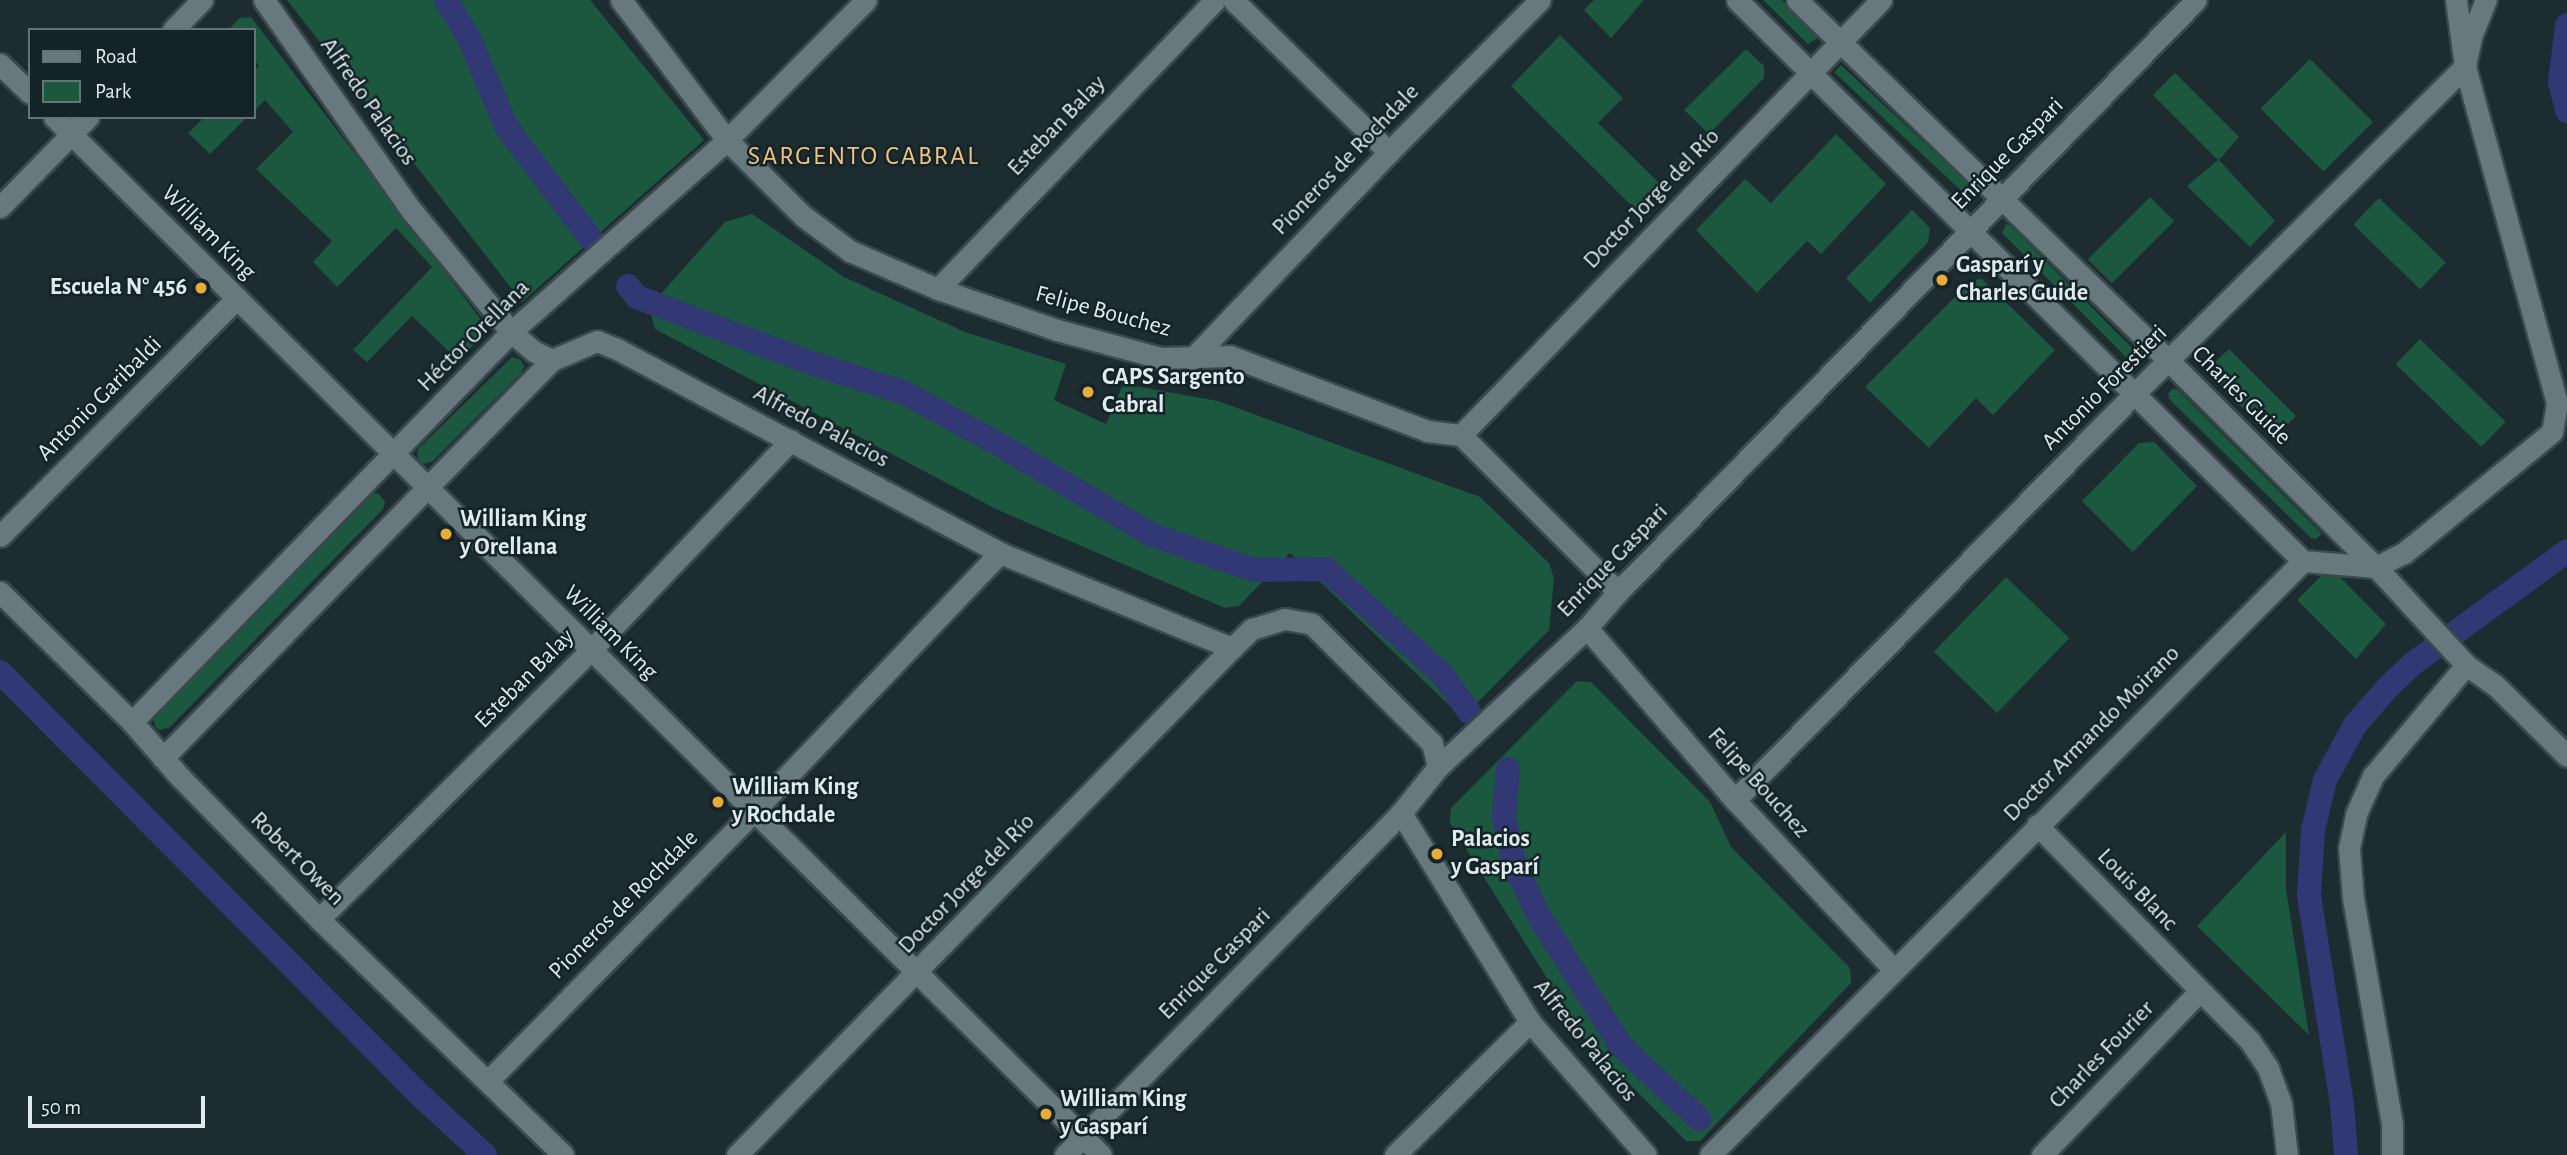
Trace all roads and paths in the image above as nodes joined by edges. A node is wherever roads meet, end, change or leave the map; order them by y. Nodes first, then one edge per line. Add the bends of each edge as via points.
1 (202, 0) edge
2 (264, 0) edge
3 (621, 0) edge
4 (866, 0) edge
5 (1215, 0) edge
6 (1233, 0) edge
7 (1540, 0) edge
8 (1737, 0) edge
9 (1797, 0) edge
10 (1881, 0) edge
11 (2196, 0) edge
12 (2455, 0) edge
13 (2486, 0) edge
14 (175, 28) edge
15 (1840, 42) junction
16 (0, 64) edge
17 (2465, 66) junction
18 (1810, 74) junction
19 (28, 91) edge
20 (56, 119) edge
21 (86, 119) edge
22 (71, 134) junction
23 (727, 140) junction
24 (1388, 152) junction
25 (2002, 199) junction
26 (0, 207) edge
27 (1970, 231) junction
28 (938, 289) junction
29 (237, 298) junction
30 (511, 332) junction
31 (1192, 359) junction
32 (552, 360) junction
33 (2169, 361) junction
34 (2135, 393) junction
35 (1461, 435) junction
36 (791, 440) junction
37 (393, 454) junction
38 (427, 489) junction
39 (0, 536) edge
40 (1000, 553) junction
41 (2303, 561) junction
42 (2381, 574) junction
43 (0, 592) edge
44 (1618, 592) junction
45 (1587, 628) junction
46 (1232, 648) junction
47 (590, 651) junction
48 (2466, 665) junction
49 (132, 722) junction
50 (2567, 756) edge
51 (163, 758) junction
52 (1438, 767) junction
53 (1735, 800) junction
54 (753, 812) junction
55 (1401, 813) junction
56 (2037, 825) junction
57 (319, 919) junction
58 (1893, 969) junction
59 (918, 972) junction
60 (2200, 992) junction
61 (1530, 1022) junction
62 (488, 1081) junction
63 (1082, 1137) junction
64 (563, 1155) edge
65 (737, 1155) edge
66 (1065, 1155) edge
67 (1101, 1155) edge
68 (1395, 1155) edge
69 (1646, 1155) edge
70 (1710, 1155) edge
71 (2042, 1155) edge
72 (2287, 1155) edge
73 (2392, 1155) edge

1 - 14 street
2 - 30 street, Alfredo Palacios via 412,211
3 - 23 street, Felipe Bouchez
4 - 23 street, Héctor Orellana
5 - 28 street, Esteban Balay
6 - 24 street
7 - 24 street, Pioneros de Rochdale
8 - 18 street
9 - 15 street, Charles Guide
10 - 15 street, Doctor Jorge del Río
11 - 25 street, Enrique Gaspari
12 - 17 street
13 - 17 street
15 - 18 street, Doctor Jorge del Río
15 - 25 street, Charles Guide
16 - 19 street
17 - 33 street, Antonio Forestieri
17 - 42 street via 2557,403 2552,432
18 - 27 street
18 - 35 street, Doctor Jorge del Río
20 - 22 street, William King
21 - 22 street
22 - 26 street
22 - 29 street, William King
23 - 28 street, Felipe Bouchez via 803,216 850,251
23 - 30 street, Héctor Orellana
24 - 31 street, Pioneros de Rochdale
25 - 27 street, Enrique Gaspari
25 - 33 street, Charles Guide
27 - 34 street
27 - 44 street, Enrique Gaspari
28 - 31 street, Felipe Bouchez via 1057,330 1161,358
29 - 37 street, William King
29 - 39 street, Antonio Garibaldi
30 - 32 street, Alfredo Palacios
30 - 37 street, Héctor Orellana
31 - 35 street, Felipe Bouchez via 1230,356 1427,431
32 - 36 street, Alfredo Palacios via 597,341
32 - 38 street
33 - 34 street, Antonio Forestieri
33 - 42 street, Charles Guide
34 - 41 street
34 - 53 street, Antonio Forestieri
35 - 44 street
36 - 40 street, Alfredo Palacios
36 - 47 street, Esteban Balay
37 - 38 street, William King
37 - 49 street, Héctor Orellana
38 - 47 street, William King
38 - 51 street
40 - 46 street, Alfredo Palacios
40 - 54 street, Pioneros de Rochdale
41 - 42 street
41 - 56 street, Doctor Armando Moirano
42 - 48 street, Charles Guide
43 - 49 street, Robert Owen
44 - 45 street, Enrique Gaspari
45 - 52 street, Enrique Gaspari
45 - 53 street, Felipe Bouchez
46 - 52 street via 1252,629 1284,619 1312,624 1432,743
46 - 59 street, Doctor Jorge del Río
47 - 54 street, William King
47 - 57 street, Esteban Balay
48 - 50 street, Charles Guide via 2495,685
48 - 73 street via 2373,776 2349,848 2353,898 2392,1124
49 - 51 street, Robert Owen
51 - 57 street, Robert Owen
52 - 55 street, Enrique Gaspari
53 - 58 street, Felipe Bouchez
54 - 59 street, William King
54 - 62 street, Pioneros de Rochdale
55 - 61 street, Alfredo Palacios
55 - 63 street, Enrique Gaspari
56 - 58 street, Doctor Armando Moirano
56 - 60 street, Louis Blanc
57 - 62 street, Robert Owen
58 - 70 street, Doctor Armando Moirano
59 - 63 street, William King
59 - 65 street, Doctor Jorge del Río
60 - 71 street, Charles Fourier
60 - 72 street, Louis Blanc via 2250,1041 2268,1068 2281,1103
61 - 68 street
61 - 69 street, Alfredo Palacios
62 - 64 street, Robert Owen
63 - 66 street, Enrique Gaspari
63 - 67 street, William King

